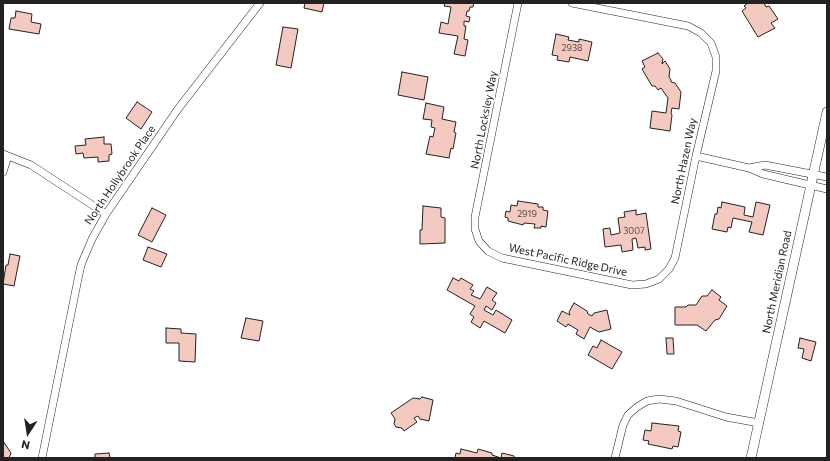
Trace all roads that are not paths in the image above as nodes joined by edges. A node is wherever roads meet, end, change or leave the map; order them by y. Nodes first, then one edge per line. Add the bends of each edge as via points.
1 (260, 3) edge
2 (518, 3) edge
3 (572, 3) edge
4 (827, 112) edge
5 (6, 155) edge
6 (696, 156) junction
7 (749, 168) junction
8 (3, 172) edge
9 (813, 175) junction
10 (827, 178) edge
11 (811, 185) junction
12 (827, 189) edge
13 (106, 214) junction
14 (479, 241) joint
15 (659, 279) joint
16 (759, 423) junction
17 (42, 458) edge
18 (615, 458) edge
19 (751, 458) edge

1 - 13 street, North Hollybrook Place via 178,109
2 - 14 street, North Locksley Way via 475,218
3 - 6 street, North Hazen Way via 688,26 711,43 716,57 716,70
4 - 9 street, North Meridian Road
5 - 8 street
5 - 13 street via 31,165
6 - 7 street
6 - 15 street, North Hazen Way via 675,258
7 - 9 street via 765,165
7 - 11 street via 763,174
9 - 10 street
9 - 11 street, North Meridian Road
11 - 12 street
11 - 16 street, North Meridian Road
13 - 17 street, North Hollybrook Place via 81,265
14 - 15 street, West Pacific Ridge Drive via 488,251 502,258 632,285 646,284
16 - 18 street via 676,401 647,401 628,415
16 - 19 street, North Meridian Road

